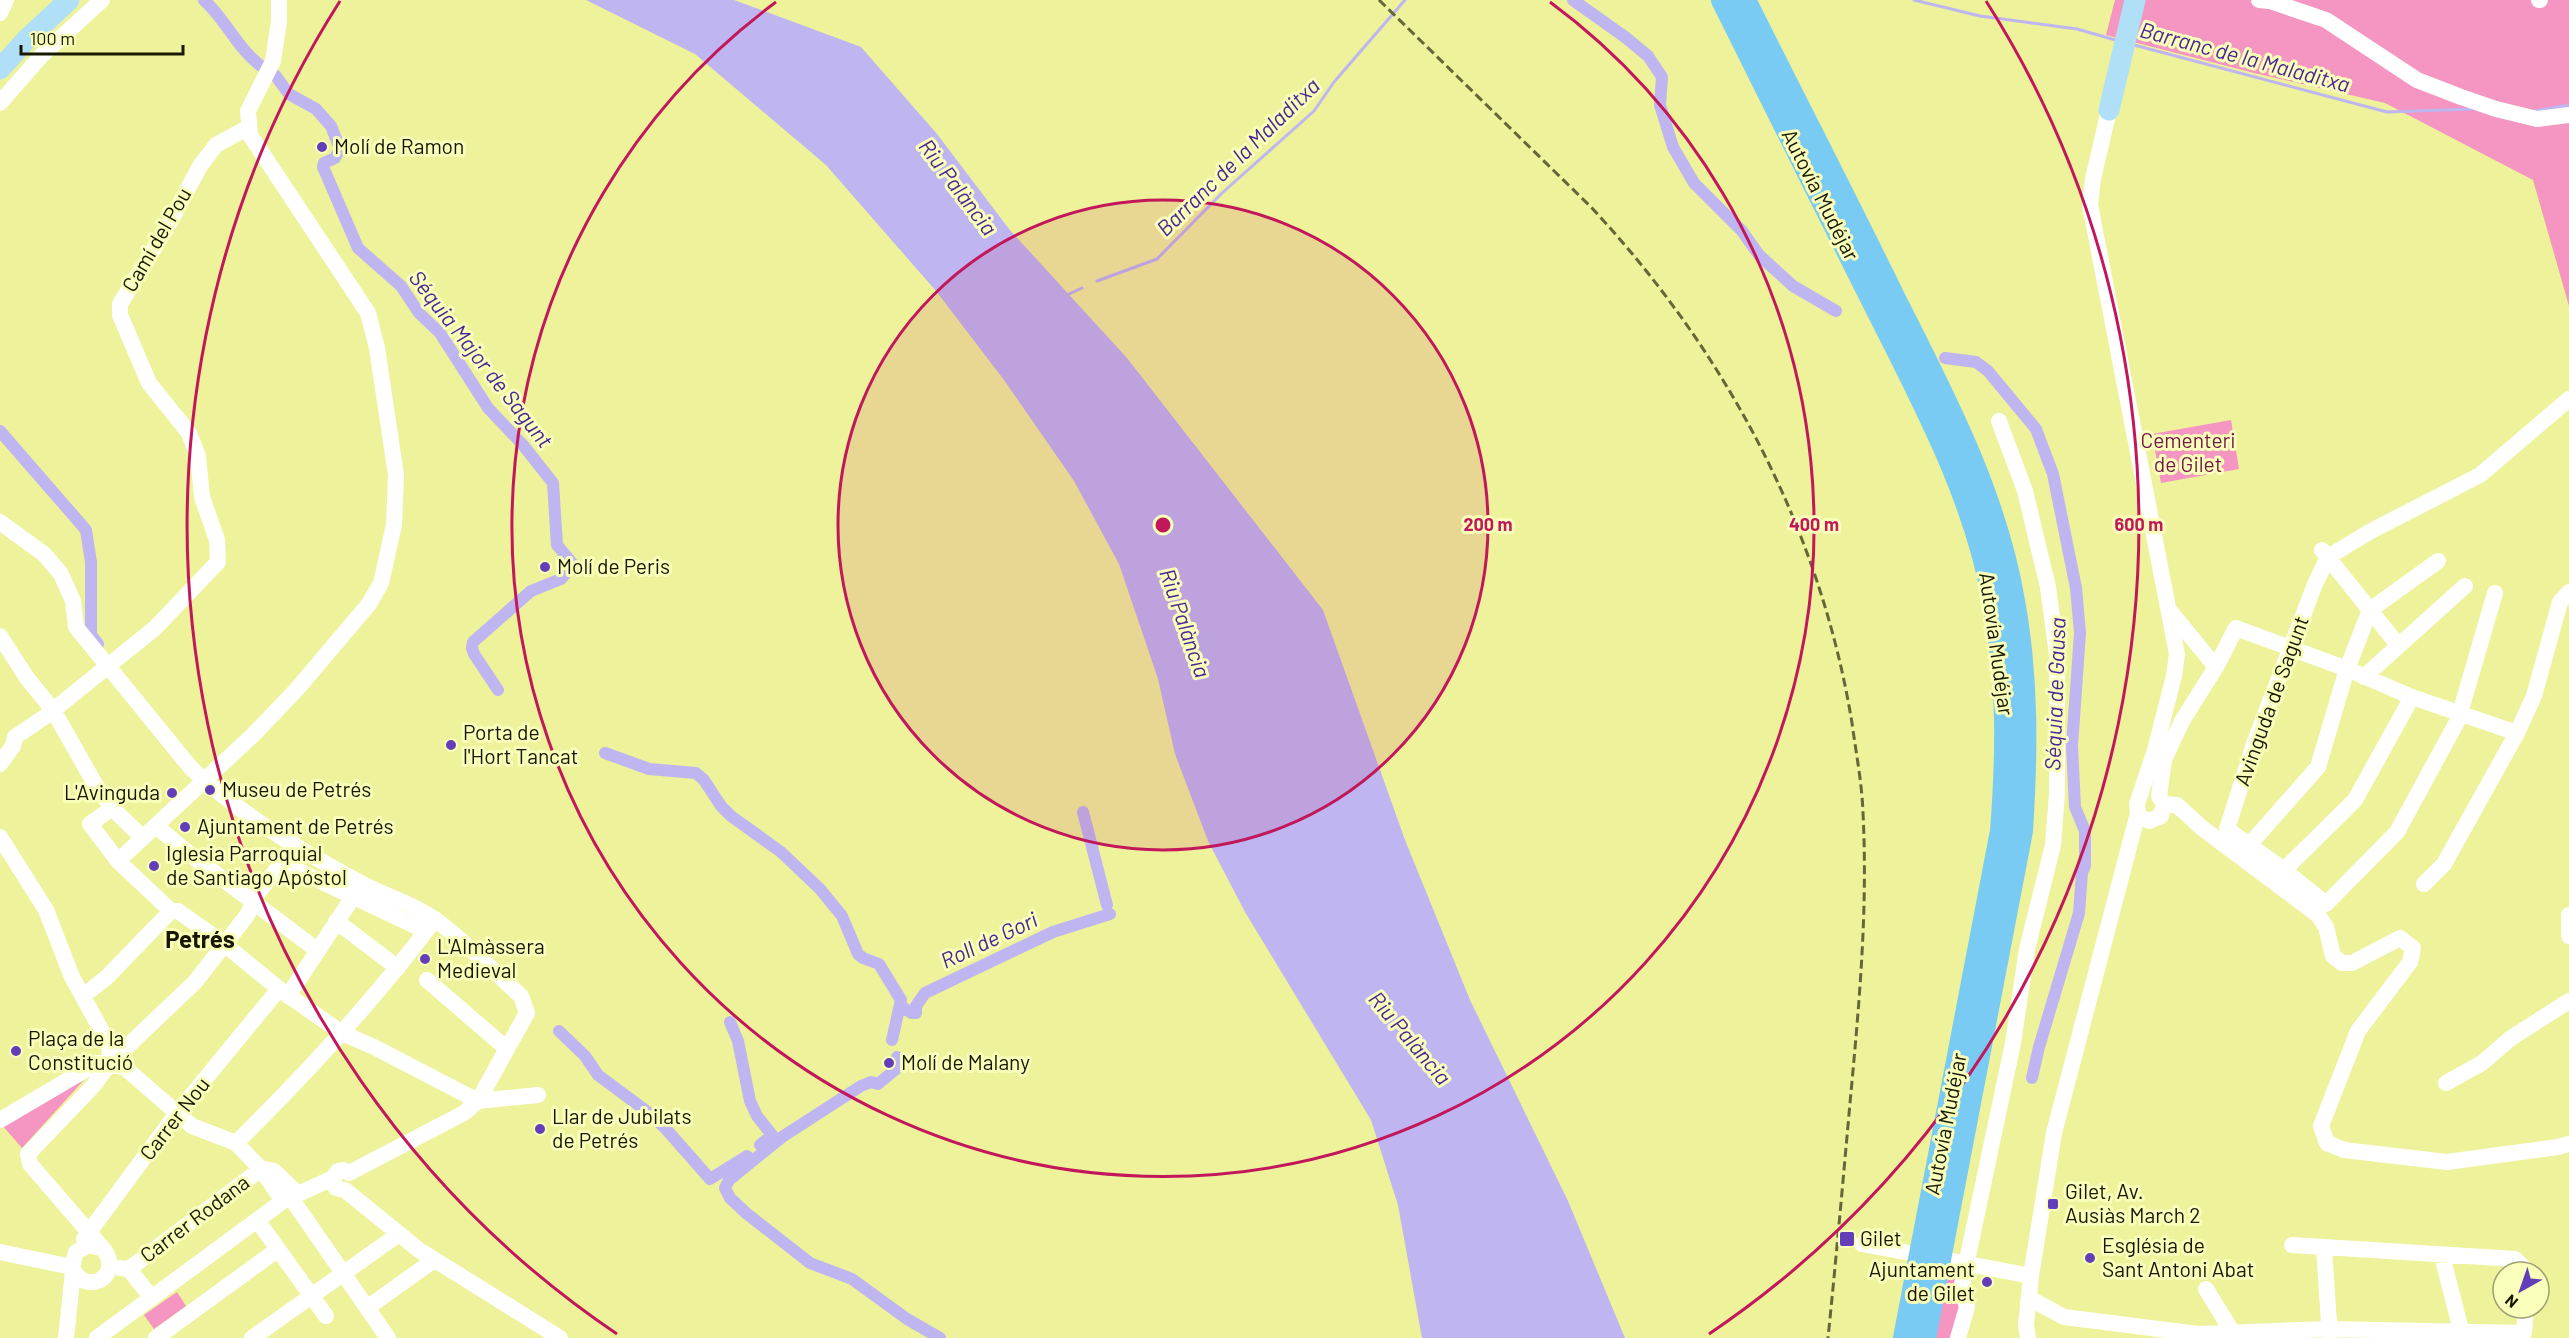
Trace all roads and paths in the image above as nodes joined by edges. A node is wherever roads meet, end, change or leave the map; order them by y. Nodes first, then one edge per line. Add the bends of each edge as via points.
1 (6, 0) edge
2 (69, 0) edge
3 (102, 0) edge
4 (279, 0) edge
5 (1723, 0) edge
6 (1744, 0) edge
7 (2135, 0) edge
8 (2259, 0) edge
9 (0, 13) edge
10 (0, 69) edge
11 (0, 103) edge
12 (2109, 110) joint
13 (2569, 115) edge
14 (249, 127) junction
15 (2569, 399) edge
16 (1999, 421) dead end
17 (0, 522) edge
18 (2325, 553) junction
19 (2438, 561) dead end
20 (2465, 586) dead end
21 (2569, 592) edge
22 (2495, 593) dead end
23 (2168, 609) junction
24 (2370, 610) junction
25 (0, 636) edge
26 (2398, 645) junction
27 (2290, 648) junction
28 (106, 667) junction
29 (2216, 667) junction
30 (2347, 669) junction
31 (2364, 677) junction
32 (2412, 697) junction
33 (53, 710) junction
34 (2460, 714) junction
35 (2517, 733) junction
36 (0, 764) edge
37 (205, 781) junction
38 (2153, 806) junction
39 (112, 808) junction
40 (156, 826) junction
41 (2227, 829) junction
42 (0, 837) edge
43 (143, 838) junction
44 (293, 843) junction
45 (2250, 844) junction
46 (2227, 847) junction
47 (118, 861) junction
48 (282, 863) junction
49 (2284, 870) junction
50 (2424, 884) dead end
51 (353, 897) junction
52 (252, 900) junction
53 (171, 911) junction
54 (2569, 915) edge
55 (336, 921) junction
56 (430, 925) junction
57 (2569, 936) edge
58 (225, 945) junction
59 (317, 950) junction
60 (398, 968) junction
61 (426, 980) dead end
62 (283, 993) junction
63 (83, 996) junction
64 (2569, 1001) edge
65 (342, 1033) junction
66 (507, 1049) junction
67 (110, 1064) junction
68 (72, 1077) junction
69 (2446, 1083) dead end
70 (84, 1094) junction
71 (538, 1095) dead end
72 (478, 1101) junction
73 (177, 1113) junction
74 (0, 1120) edge
75 (236, 1143) junction
76 (2569, 1144) edge
77 (261, 1169) junction
78 (339, 1184) junction
79 (291, 1198) junction
80 (257, 1221) junction
81 (89, 1232) junction
82 (399, 1234) junction
83 (1862, 1244) dead end
84 (2292, 1245) dead end
85 (101, 1248) junction
86 (2324, 1248) junction
87 (277, 1250) junction
88 (0, 1252) edge
89 (1905, 1252) dead end
90 (2442, 1256) junction
91 (434, 1260) junction
92 (1948, 1260) dead end
93 (2516, 1260) edge
94 (74, 1263) junction
95 (1966, 1264) junction
96 (110, 1267) junction
97 (129, 1269) junction
98 (344, 1272) junction
99 (2031, 1276) junction
100 (92, 1283) junction
101 (2206, 1289) dead end
102 (311, 1296) junction
103 (151, 1297) junction
104 (2029, 1298) junction
105 (68, 1308) junction
106 (367, 1308) junction
107 (326, 1316) dead end
108 (2525, 1320) edge
109 (2233, 1333) junction
110 (2329, 1334) edge
111 (2198, 1336) edge
112 (2463, 1336) edge
113 (66, 1338) edge
114 (97, 1338) edge
115 (156, 1338) edge
116 (252, 1338) edge
117 (388, 1338) edge
118 (560, 1338) edge
119 (1905, 1338) edge
120 (1924, 1338) edge
121 (1959, 1338) edge
122 (2028, 1338) edge

1 - 9 street
2 - 10 main road
3 - 11 street via 42,55
4 - 14 street via 273,61 248,111
5 - 119 highway, Autovía Mudéjar via 1957,475 1979,537 2005,680 2007,753 2002,831
6 - 120 highway, Autovía Mudéjar via 1974,465 2011,589 2024,673 2026,752 2021,831
7 - 12 main road
8 - 13 street via 2326,20 2417,80 2496,109 2537,119
12 - 23 street via 2090,205
14 - 28 street, Camí del Pou via 216,145 200,166 170,224 120,304 120,315 149,383 189,433 198,456 202,497 218,540 218,562 155,628
14 - 37 street via 250,135 368,313 396,475 394,525 381,583 369,604 297,689
15 - 18 street via 2480,475
16 - 95 street via 2025,491 2048,587 2057,655 2057,794 2053,845 2027,949 2013,1043
17 - 28 street via 44,554 61,574 73,601 76,627
18 - 24 street
18 - 27 street, Avinguda de Sagunt
19 - 24 street
20 - 26 street
21 - 35 street via 2560,602 2534,696
22 - 34 street
23 - 29 street
23 - 38 street via 2177,654 2155,750
24 - 26 street
24 - 30 street
25 - 33 street
26 - 31 street
27 - 29 street via 2236,628
27 - 30 street
27 - 41 street, Avinguda de Sagunt
28 - 33 street
28 - 37 street
29 - 38 street via 2164,760
30 - 31 street
30 - 45 street via 2318,767
31 - 32 street
32 - 34 street
32 - 49 street via 2355,800
33 - 36 street via 15,737
33 - 39 street
34 - 35 street
34 - 49 street via 2397,832 2326,904
35 - 50 street via 2444,864
37 - 40 street
37 - 44 street via 244,813
38 - 46 street via 2202,828
38 - 99 street via 2124,862 2054,1133
39 - 43 street
39 - 47 street via 90,824
40 - 43 street
40 - 52 street
41 - 45 street
41 - 46 street, Avinguda de Sagunt
42 - 63 street via 46,910
43 - 47 street
44 - 48 street
44 - 56 street
45 - 49 street
46 - 76 street via 2318,915 2326,927 2333,956 2342,963 2352,963 2400,938 2413,948 2410,962 2358,1031 2321,1126 2327,1143 2344,1150 2447,1162
47 - 53 street
48 - 51 street
48 - 52 street
51 - 55 street, Carrer Nou
51 - 56 street
52 - 58 street via 253,905
52 - 59 street
53 - 58 street via 178,911
53 - 63 street via 107,977
54 - 57 street
55 - 59 street, Carrer Nou
55 - 60 street
56 - 60 street
56 - 66 street via 521,996 527,1013
58 - 62 street
58 - 67 street via 195,982
59 - 62 street, Carrer Nou
60 - 65 street
61 - 66 street
62 - 65 street
62 - 73 street, Carrer Nou
63 - 67 street via 109,1044
64 - 69 street via 2511,1038 2482,1064
65 - 72 street
65 - 75 street
66 - 72 street
67 - 68 street via 97,1063
67 - 70 street
67 - 73 street via 124,1066
68 - 70 street
68 - 74 street
70 - 81 street via 28,1154 30,1164
71 - 72 street
72 - 78 street via 464,1113 350,1173 340,1170
73 - 75 street via 192,1126
73 - 81 street, Carrer Nou
75 - 77 street
77 - 79 street
77 - 97 street, Carrer Rodana
78 - 79 street
78 - 82 street
79 - 80 street
79 - 98 street
80 - 87 street
80 - 103 street
81 - 85 street
81 - 94 street, Carrer Nou
82 - 91 street
82 - 98 street
83 - 89 street
84 - 86 street
85 - 94 street via 89,1245
85 - 96 street via 109,1256
86 - 90 street
86 - 110 street
87 - 102 street
87 - 115 street
88 - 94 street
90 - 93 street
90 - 112 street
91 - 106 street
91 - 118 street
92 - 95 street
94 - 100 street via 83,1281
94 - 105 street
95 - 99 street
95 - 121 street via 1961,1289 1967,1307
96 - 97 street
96 - 100 street via 103,1278
97 - 103 street
98 - 102 street
98 - 106 street
99 - 104 street
100 - 105 street
101 - 109 street
102 - 107 street
102 - 116 street
103 - 114 street
104 - 111 street via 2064,1317
104 - 122 street
105 - 113 street
106 - 117 street
108 - 112 street via 2524,1333
109 - 110 street
109 - 111 street
110 - 112 street

